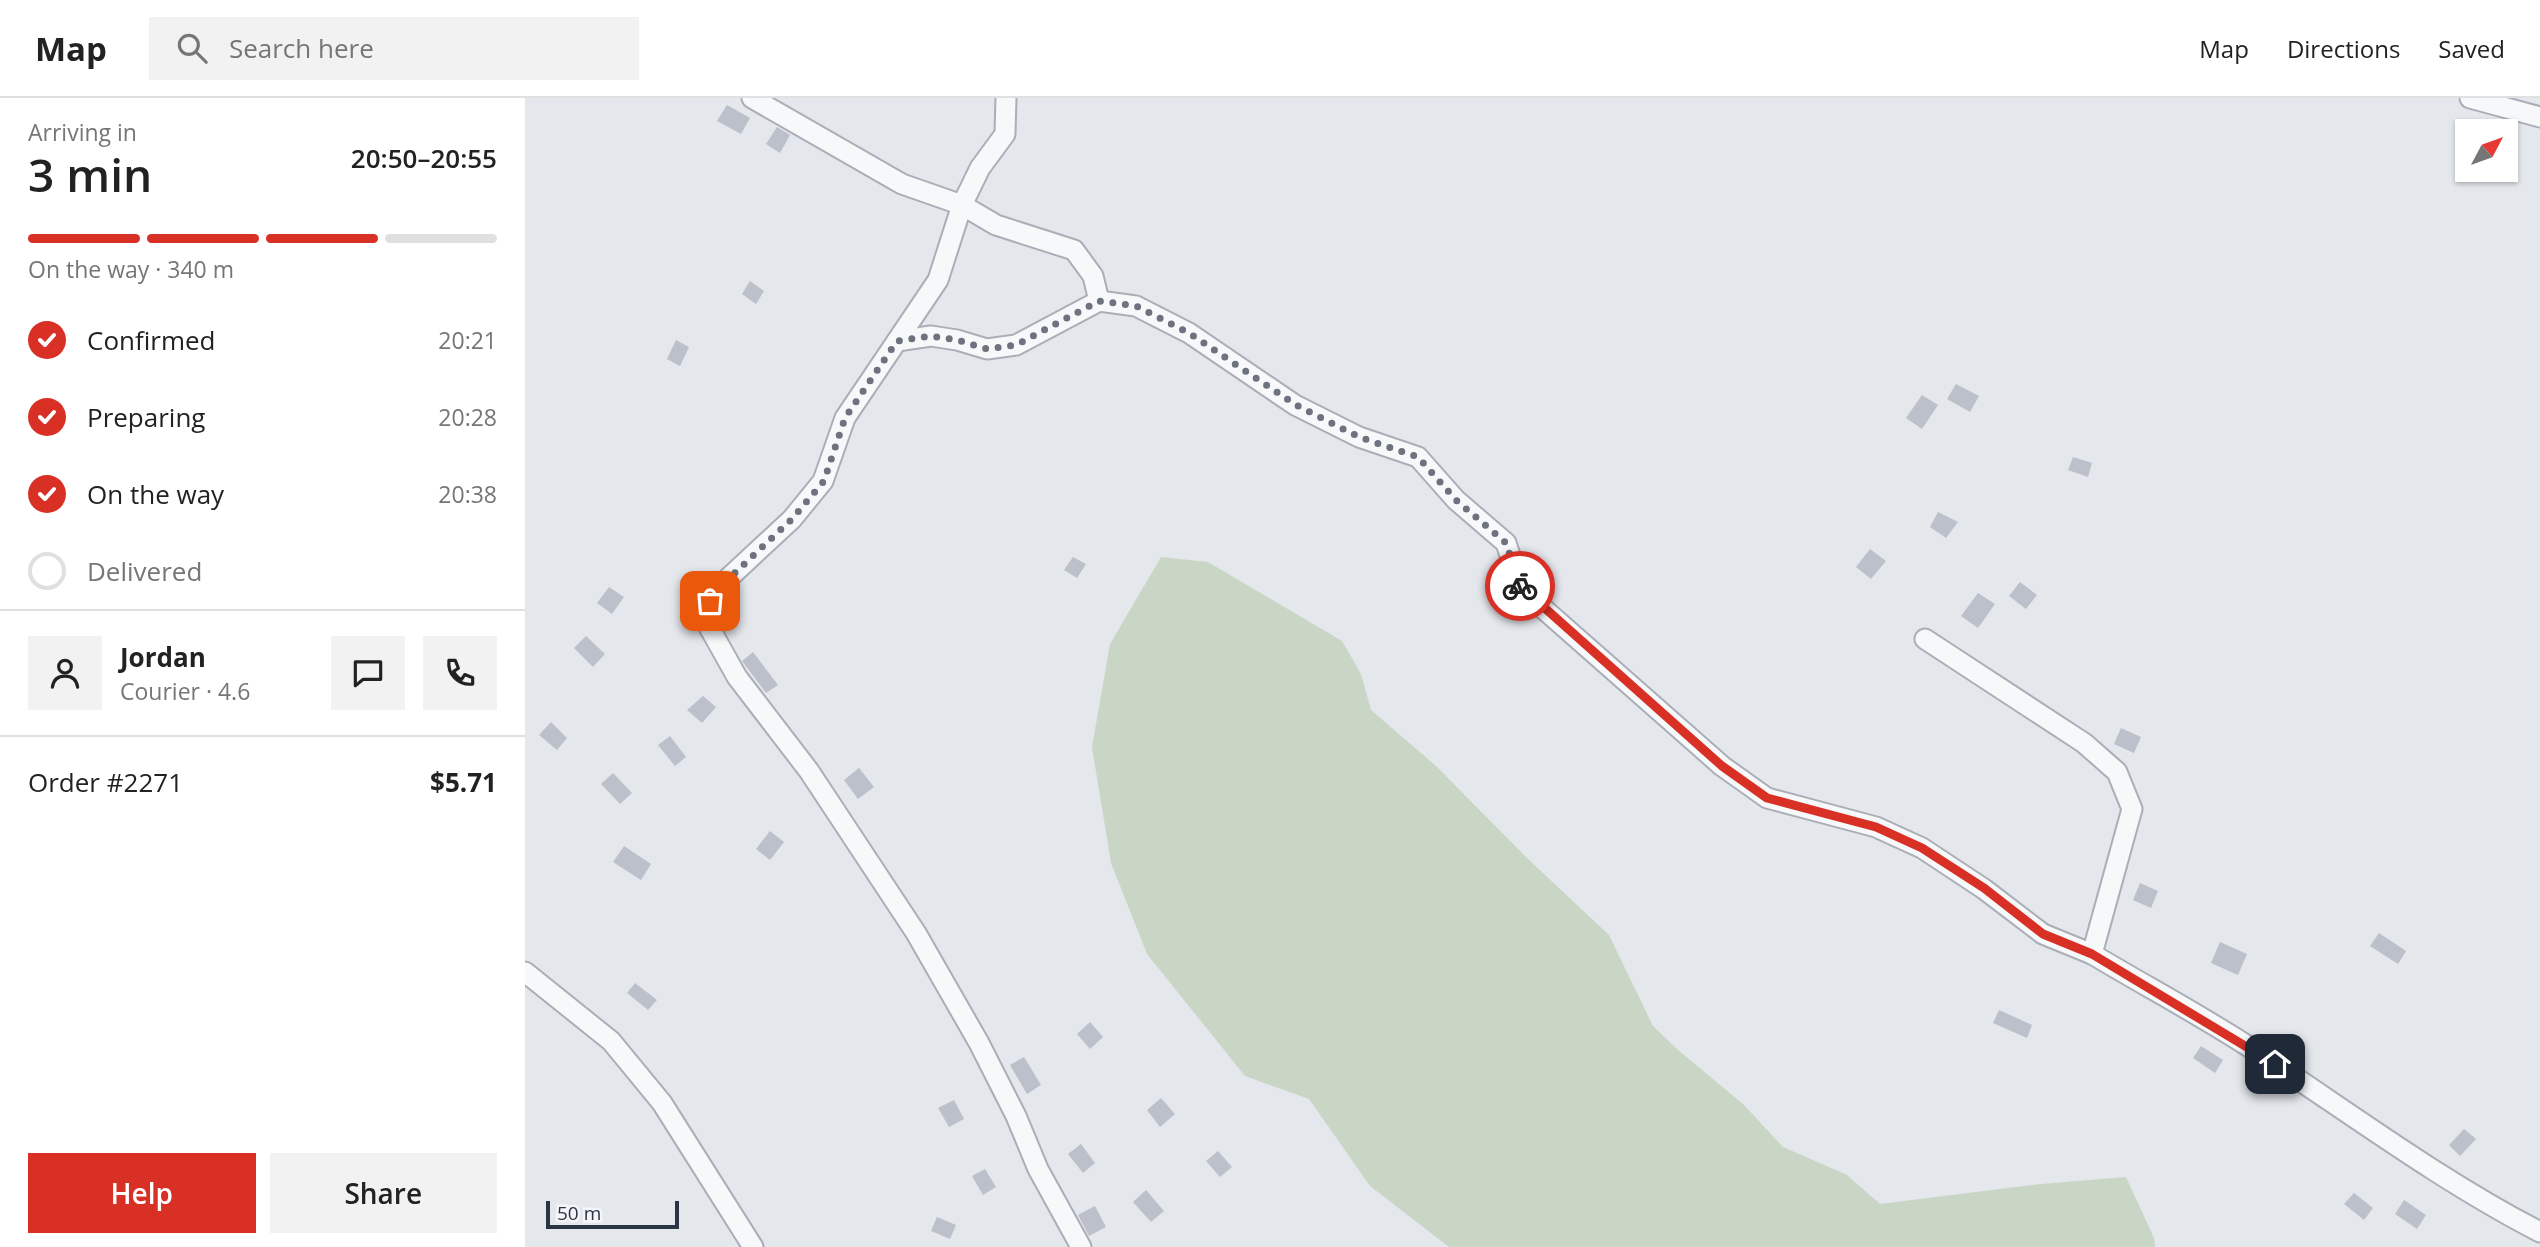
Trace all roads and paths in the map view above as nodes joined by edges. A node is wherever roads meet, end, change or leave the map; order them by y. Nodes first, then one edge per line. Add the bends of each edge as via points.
1 (752, 98) edge
2 (1006, 98) edge
3 (2470, 98) edge
4 (2540, 117) edge
5 (962, 205) junction
6 (1099, 301) junction
7 (897, 341) junction
8 (1925, 639) dead end
9 (2092, 954) junction
10 (525, 972) edge
11 (2540, 1232) edge
12 (753, 1247) edge
13 (1081, 1247) edge

1 - 5 street via 902,184
2 - 5 street via 1005,134 979,168
3 - 4 street
5 - 6 street via 996,225 1074,250 1093,276
5 - 7 street via 938,280
6 - 7 street via 1016,345 987,349 931,336
6 - 9 street via 1136,306 1189,333 1296,405 1359,437 1418,457 1456,500 1506,543 1521,589 1722,766 1767,798 1876,827 1922,848 2043,934
7 - 13 street via 845,418 824,481 792,519 722,585 710,601 709,626 737,677 809,771 916,933 979,1043 1038,1169
8 - 9 street via 2084,743 2117,772 2131,809
9 - 11 street via 2255,1050 2378,1133
10 - 12 street via 611,1041 662,1103

